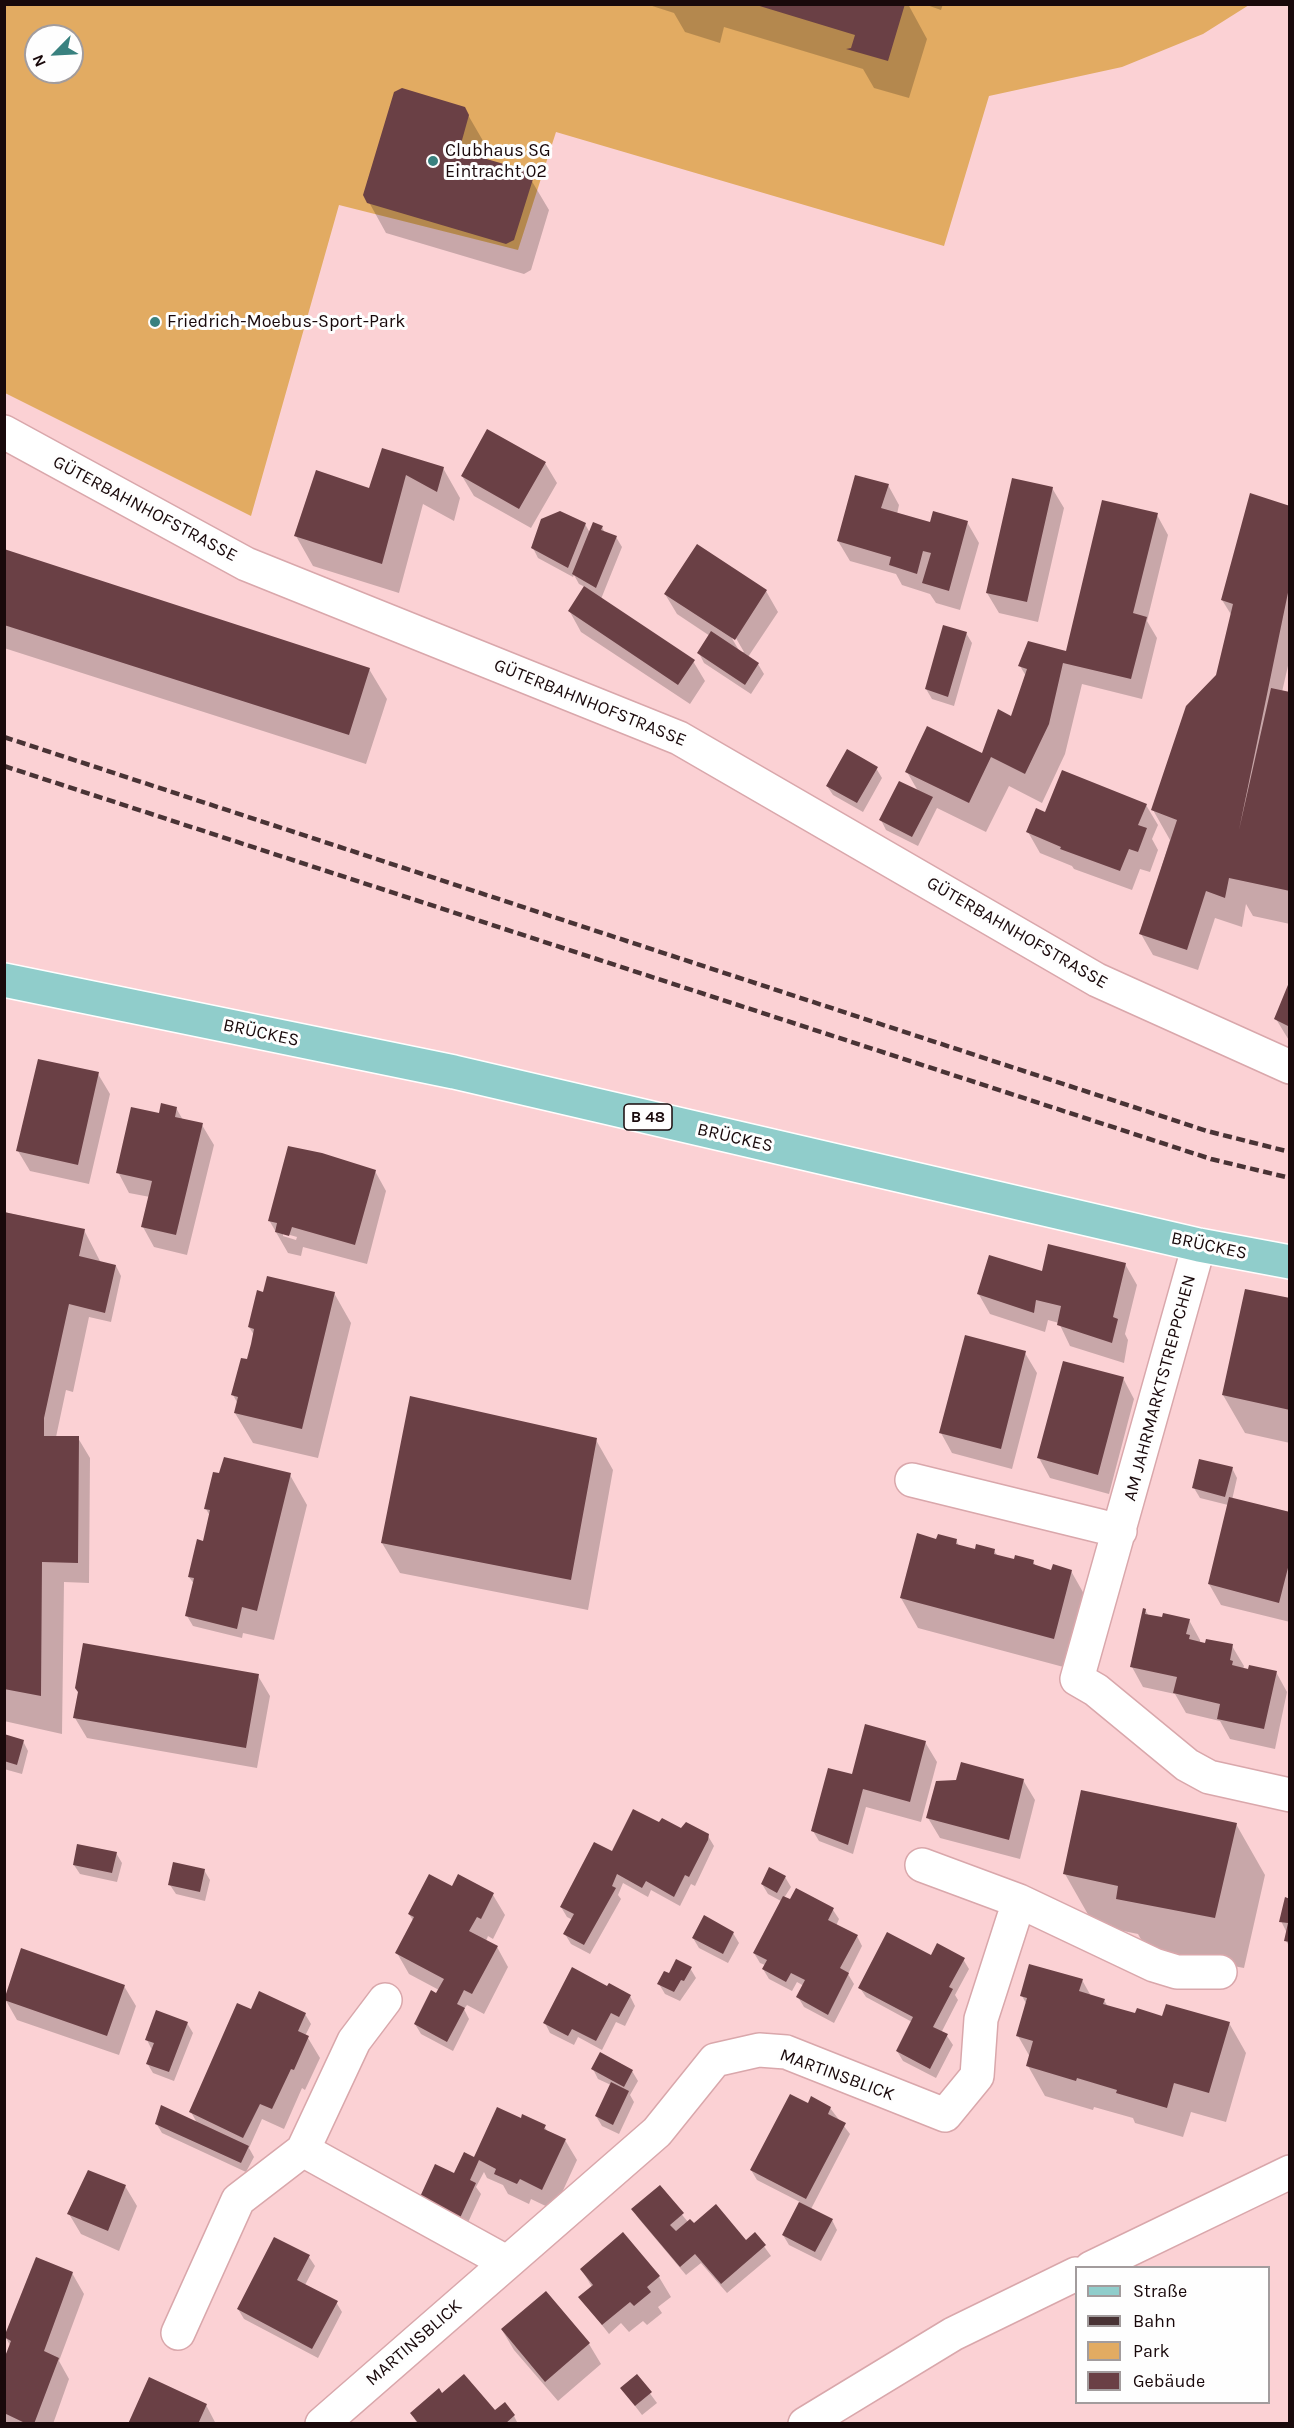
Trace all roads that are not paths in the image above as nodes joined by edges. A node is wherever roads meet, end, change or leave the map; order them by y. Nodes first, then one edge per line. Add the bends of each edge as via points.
1 (4, 432) edge
2 (4, 980) edge
3 (1290, 1067) edge
4 (1199, 1245) junction
5 (1290, 1262) edge
6 (912, 1480) dead end
7 (1120, 1531) junction
8 (1290, 1795) edge
9 (922, 1865) dead end
10 (1019, 1901) junction
11 (1220, 1972) dead end
12 (385, 2000) dead end
13 (303, 2150) junction
14 (1290, 2172) edge
15 (506, 2262) junction
16 (1095, 2266) edge
17 (1075, 2275) edge
18 (178, 2333) dead end
19 (322, 2424) edge
20 (805, 2424) edge

1 - 3 street, GÜTERBAHNHOFSTRASSE via 246,564 679,738 1097,980
2 - 4 main road, BRÜCKES / B 48 via 454,1072
4 - 5 main road, BRÜCKES / B 48
4 - 7 street, AM JAHRMARKTSTREPPCHEN
6 - 7 street
7 - 8 street, AM JAHRMARKTSTREPPCHEN via 1077,1678 1187,1765 1209,1777
9 - 10 street
10 - 11 street via 1155,1965 1177,1972
10 - 15 street, MARTINSBLICK via 981,2019 978,2076 945,2115 786,2052 759,2050 715,2060 657,2132
12 - 13 street via 354,2041
13 - 15 street
13 - 18 street via 238,2200
14 - 16 street
15 - 19 street, MARTINSBLICK
17 - 20 street via 952,2334

